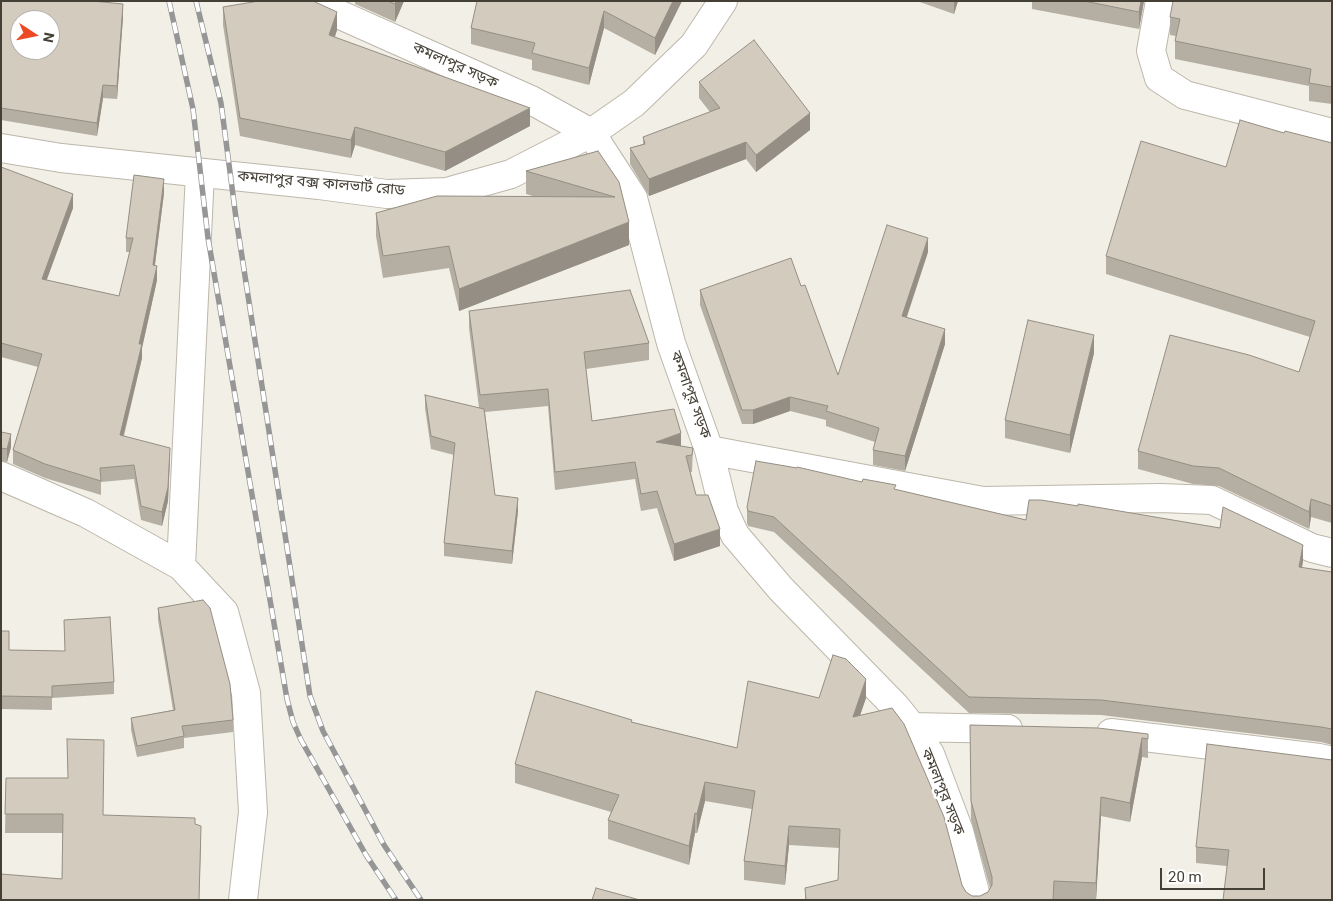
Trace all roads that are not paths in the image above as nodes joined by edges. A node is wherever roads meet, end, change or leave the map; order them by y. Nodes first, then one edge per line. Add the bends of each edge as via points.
1 (309, 1) edge
2 (723, 1) edge
3 (1160, 1) edge
4 (591, 133) junction
5 (1332, 133) edge
6 (1, 148) edge
7 (200, 173) junction
8 (709, 450) junction
9 (1, 476) edge
10 (1332, 553) edge
11 (181, 566) junction
12 (912, 727) junction
13 (1030, 730) edge
14 (1089, 731) edge
15 (1332, 761) edge
16 (243, 900) edge
17 (978, 900) edge

1 - 4 street, কমলাপুর সড়ক via 531,100
2 - 4 street, কমলাপুর বক্স কালভার্ট রোড via 694,45 634,103
3 - 5 street via 1151,51 1159,78 1185,94
4 - 7 street, কমলাপুর বক্স কালভার্ট রোড via 511,174 447,192 387,194
4 - 8 street, কমলাপুর সড়ক via 633,198 671,343
6 - 7 street, কমলাপুর বক্স কালভার্ট রোড
7 - 11 street
8 - 10 street via 983,501 1212,500 1312,548
8 - 12 street, কমলাপুর সড়ক via 724,512 735,535 781,589
9 - 11 street via 86,514
11 - 16 street via 224,612 246,693 253,812
12 - 13 street
12 - 17 street, কমলাপুর সড়ক via 930,754 959,831
14 - 15 street

